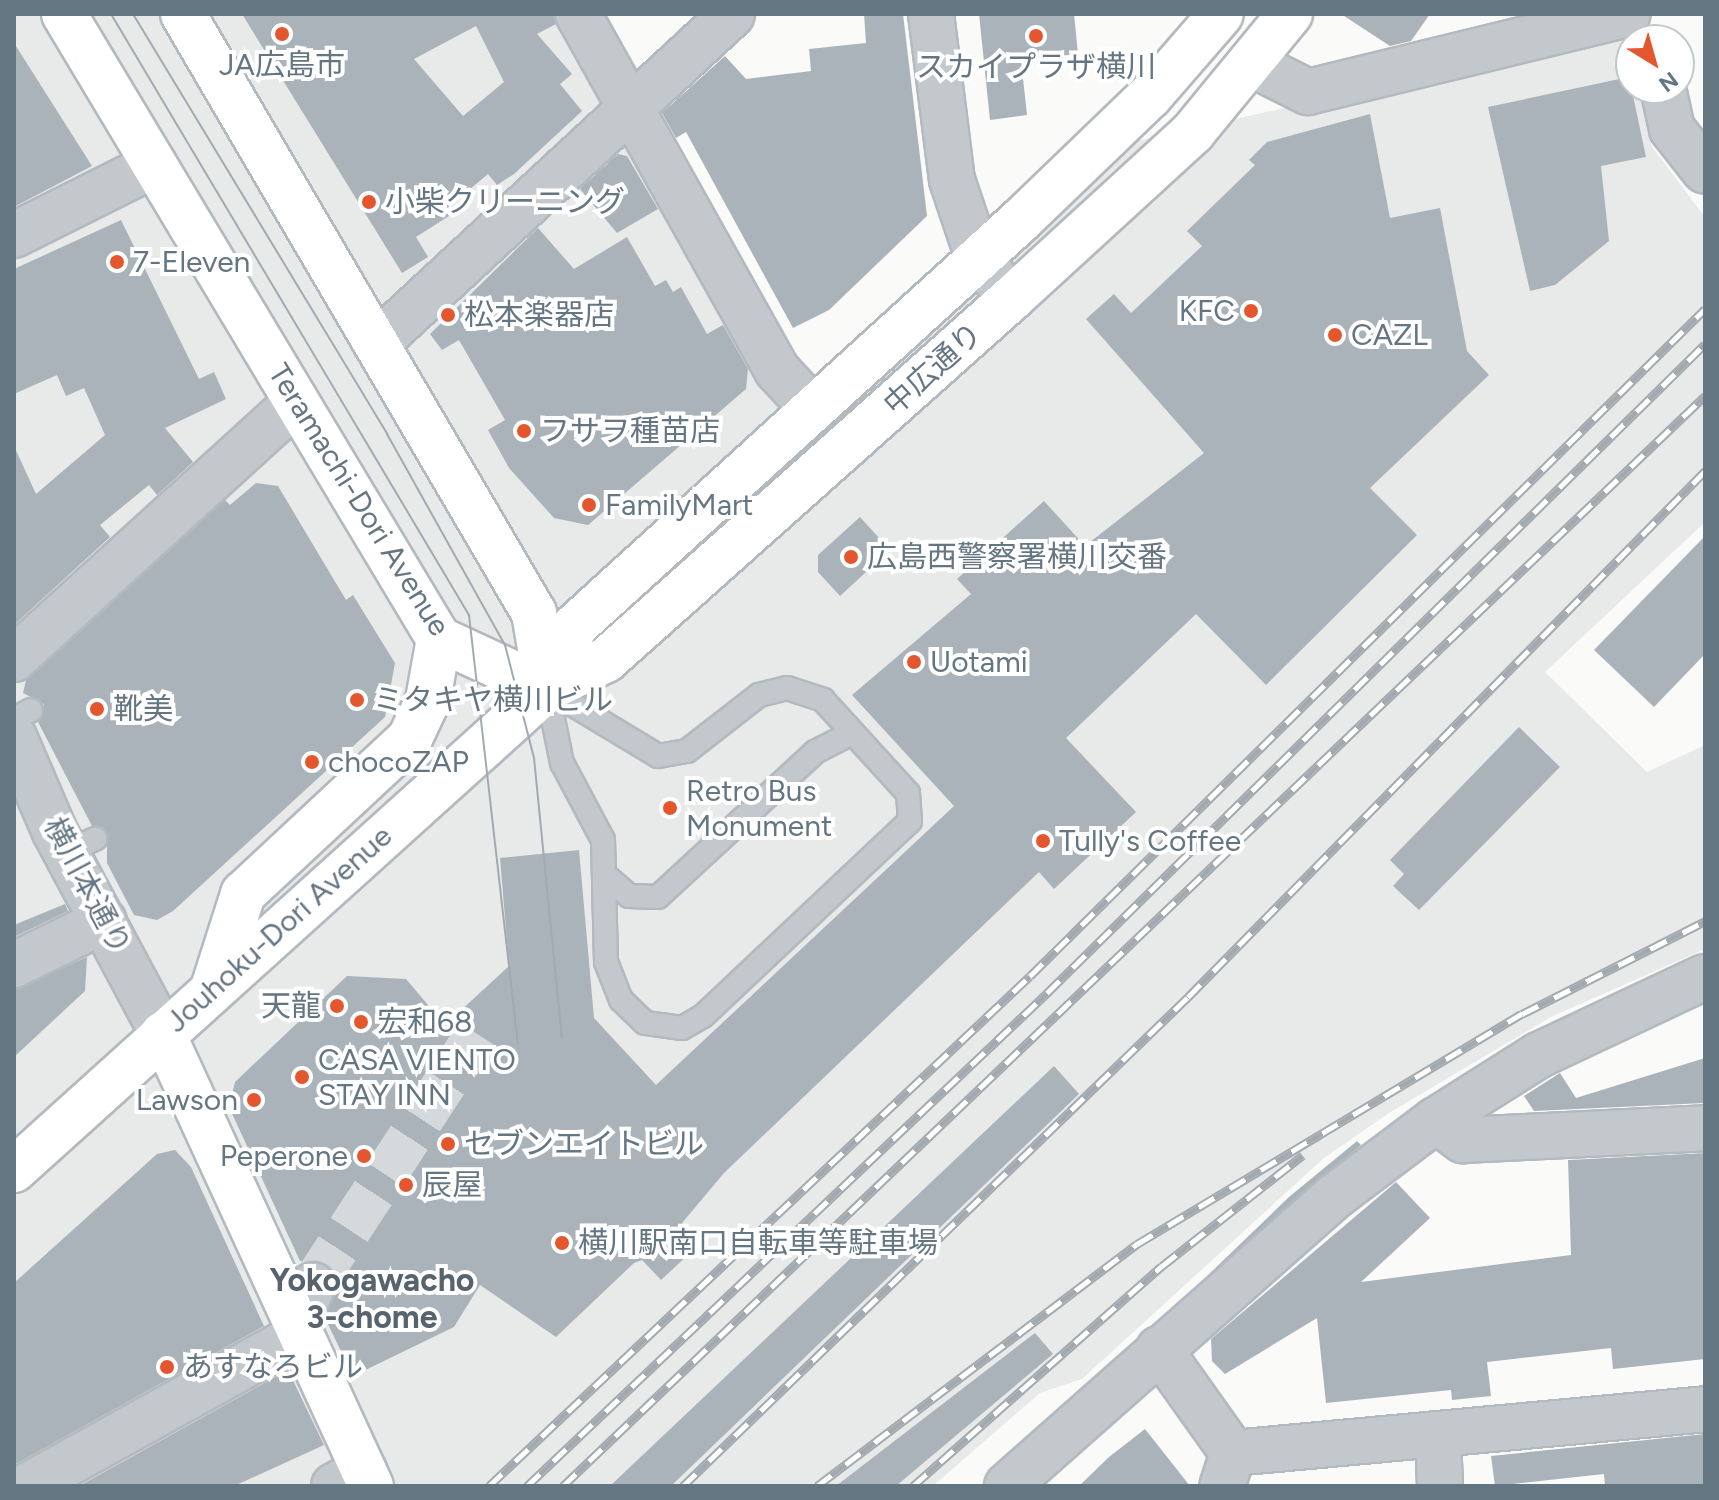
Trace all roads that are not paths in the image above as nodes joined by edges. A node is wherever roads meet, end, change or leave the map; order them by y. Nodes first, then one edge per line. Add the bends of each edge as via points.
1 (64, 14) edge
2 (183, 14) edge
3 (578, 14) edge
4 (732, 14) edge
5 (931, 14) edge
6 (1221, 14) edge
7 (1290, 14) edge
8 (1628, 14) edge
9 (1252, 64) junction
10 (1667, 104) edge
11 (630, 107) junction
12 (1700, 153) edge
13 (154, 165) junction
14 (14, 235) edge
15 (979, 260) junction
16 (1012, 298) junction
17 (376, 344) junction
18 (295, 403) junction
19 (813, 409) junction
20 (439, 639) junction
21 (14, 659) edge
22 (547, 689) junction
23 (20, 722) edge
24 (852, 733) junction
25 (605, 875) junction
26 (104, 921) junction
27 (14, 965) edge
28 (1705, 977) edge
29 (213, 988) junction
30 (163, 1034) junction
31 (1436, 1120) junction
32 (1705, 1128) edge
33 (14, 1170) edge
34 (283, 1344) dead end
35 (1159, 1349) junction
36 (1705, 1409) edge
37 (1438, 1436) junction
38 (1228, 1470) edge
39 (356, 1481) edge
40 (27, 1486) edge
41 (1007, 1486) edge
42 (1440, 1486) edge

1 - 13 main road, Teramachi-Dori Avenue
2 - 17 main road
3 - 11 street
4 - 11 street
5 - 15 street via 952,180
6 - 15 main road via 1150,96
7 - 9 main road, 中広通り
8 - 9 street via 1308,92
9 - 16 main road, 中広通り via 1193,132
10 - 12 street via 1672,129
11 - 17 street
11 - 19 street via 777,370
13 - 14 street
13 - 18 main road, Teramachi-Dori Avenue
15 - 16 street
15 - 19 main road
16 - 22 main road, 中広通り via 606,660
17 - 22 main road via 534,613
18 - 20 main road, Teramachi-Dori Avenue
18 - 21 street
19 - 22 main road via 575,626
20 - 22 main road, Teramachi-Dori Avenue
20 - 29 main road via 428,700 410,738 243,894
22 - 24 lane via 658,756 687,751 759,695 787,688 823,700
22 - 25 lane via 562,763 600,829
22 - 29 main road, Jouhoku-Dori Avenue
23 - 26 street, 横川本通り via 63,841
24 - 25 lane via 815,752 658,897 629,896
24 - 25 lane via 908,793 910,821 682,1028 645,1023 621,1000 606,962
26 - 27 street
26 - 30 street, 横川本通り
28 - 31 street via 1539,1055
29 - 30 main road, Jouhoku-Dori Avenue
30 - 33 main road, Jouhoku-Dori Avenue
30 - 39 main road
31 - 32 street via 1463,1140
31 - 35 street via 1335,1196
34 - 40 street
35 - 38 street
35 - 41 street
36 - 37 street
37 - 38 street
37 - 42 street

